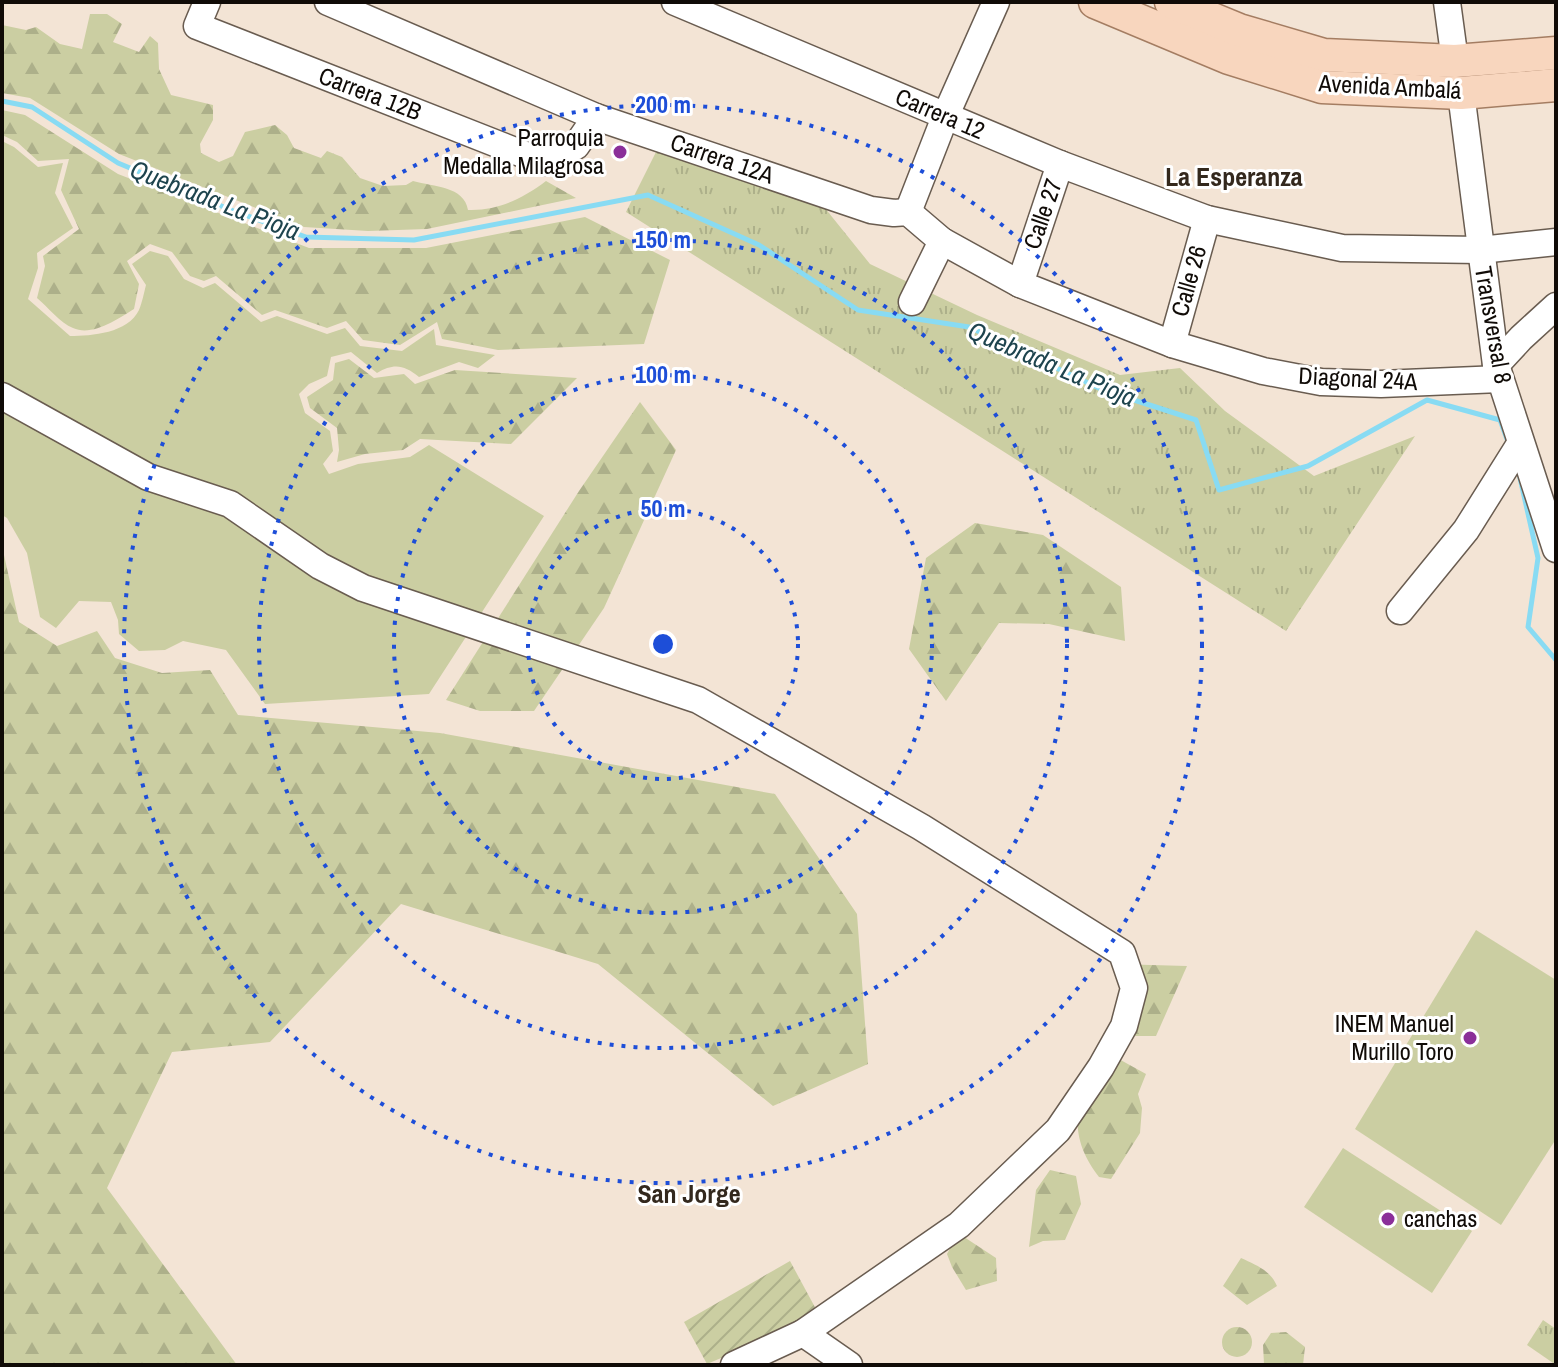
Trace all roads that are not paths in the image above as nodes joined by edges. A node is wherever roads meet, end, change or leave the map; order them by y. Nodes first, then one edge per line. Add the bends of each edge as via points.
1 (328, 2) edge
2 (675, 2) edge
3 (996, 2) edge
4 (1095, 2) edge
5 (1172, 2) edge
6 (1447, 2) edge
7 (357, 8) edge
8 (202, 14) edge
9 (1556, 53) edge
10 (1455, 61) junction
11 (1556, 85) edge
12 (1461, 93) junction
13 (596, 117) junction
14 (945, 117) junction
15 (1060, 164) junction
16 (908, 212) junction
17 (1207, 219) junction
18 (942, 241) junction
19 (1556, 242) edge
20 (1480, 250) junction
21 (1023, 274) junction
22 (912, 302) dead end
23 (1556, 306) edge
24 (1172, 344) junction
25 (1498, 372) junction
26 (2, 396) edge
27 (1515, 452) junction
28 (1556, 549) edge
29 (1400, 611) dead end
30 (803, 1333) junction
31 (734, 1365) edge
32 (849, 1365) edge

1 - 7 street, Carrera 12A
2 - 14 street, Carrera 12
3 - 14 street
4 - 12 main road, Avenida Ambalá via 1229,58 1322,87
5 - 10 main road, Avenida Ambalá via 1239,30 1324,55
6 - 10 street
7 - 13 street, Carrera 12A
8 - 13 street, Carrera 12B via 543,162 576,146
9 - 10 main road, Avenida Ambalá
11 - 12 main road, Avenida Ambalá
12 - 20 street, Transversal 8
13 - 16 street, Carrera 12A via 871,210
14 - 15 street, Carrera 12
14 - 16 street
15 - 17 street, Carrera 12
15 - 21 street, Calle 27
16 - 18 street
17 - 20 street, Carrera 12 via 1342,248
17 - 24 street, Calle 26
18 - 21 street
18 - 22 street
19 - 20 street, Carrera 12
20 - 25 street, Transversal 8
21 - 24 street
23 - 25 street via 1521,338
24 - 25 street, Diagonal 24A via 1321,382 1442,383
25 - 27 street, Transversal 8
26 - 30 street via 148,477 230,504 320,566 363,588 698,700 921,827 1122,953 1134,988 1124,1026 1058,1130 959,1225
27 - 28 street, Transversal 8
27 - 29 street via 1466,530
30 - 31 street
30 - 32 street

